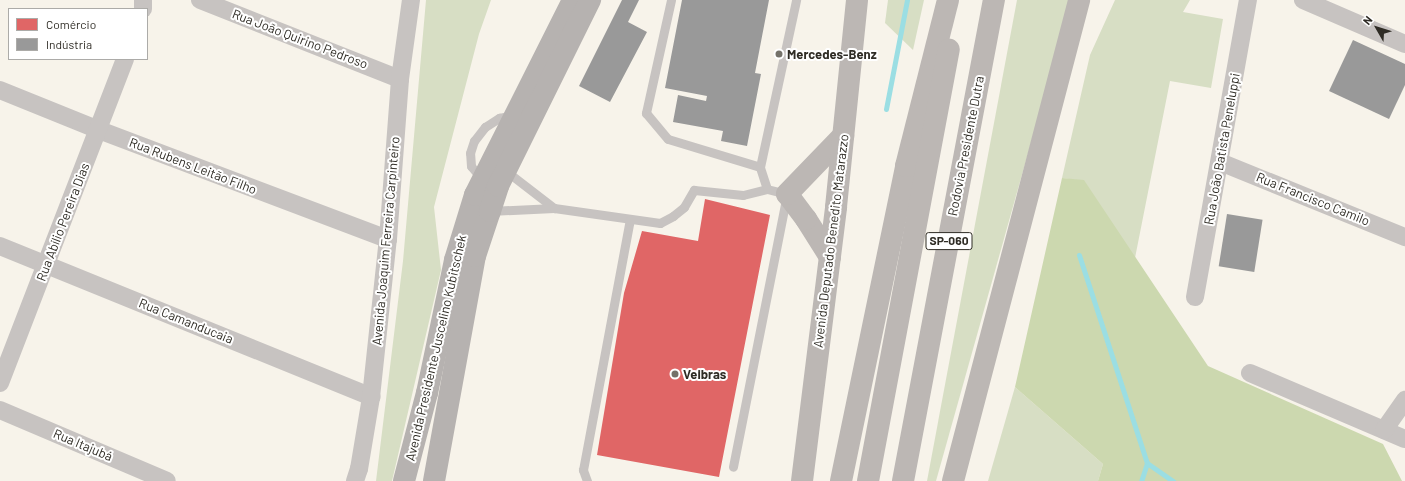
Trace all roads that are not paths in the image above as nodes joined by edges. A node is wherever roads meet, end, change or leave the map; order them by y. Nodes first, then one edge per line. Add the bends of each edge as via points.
1 (200, 0) edge
2 (411, 0) edge
3 (573, 0) edge
4 (590, 0) edge
5 (671, 0) edge
6 (796, 0) edge
7 (857, 0) edge
8 (948, 0) edge
9 (958, 0) edge
10 (994, 0) edge
11 (1079, 0) edge
12 (1248, 0) edge
13 (1302, 0) edge
14 (1405, 44) edge
15 (125, 60) edge
16 (400, 79) junction
17 (0, 90) edge
18 (99, 130) junction
19 (843, 136) junction
20 (1220, 162) junction
21 (760, 167) junction
22 (495, 179) junction
23 (777, 191) junction
24 (554, 208) junction
25 (490, 211) junction
26 (630, 220) junction
27 (1405, 237) edge
28 (388, 239) junction
29 (0, 246) edge
30 (830, 257) junction
31 (47, 264) junction
32 (1195, 297) dead end
33 (1250, 373) dead end
34 (0, 384) edge
35 (371, 397) junction
36 (1405, 400) edge
37 (0, 410) edge
38 (1384, 430) junction
39 (1405, 439) edge
40 (733, 467) dead end
41 (167, 481) edge
42 (354, 481) edge
43 (404, 481) edge
44 (434, 481) edge
45 (587, 481) edge
46 (802, 481) edge
47 (840, 481) edge
48 (868, 481) edge
49 (903, 481) edge
50 (953, 481) edge

1 - 16 street, Rua João Quirino Pedroso
2 - 16 street, Avenida Joaquim Ferreira Carpinteiro
3 - 22 main road, Avenida Presidente Juscelino Kubitschek via 515,114
4 - 22 main road, Avenida Presidente Juscelino Kubitschek
5 - 21 lane via 646,113 668,139
6 - 21 lane
7 - 19 highway, Avenida Deputado Benedito Matarazzo
8 - 47 highway via 906,166
9 - 48 highway, SP-060
10 - 49 highway, Rodovia Presidente Dutra / SP-060
11 - 50 highway
12 - 20 street, Rua João Batista Peneluppi
13 - 14 street
15 - 18 street, Rua Abílio Pereira Dias
16 - 28 street, Avenida Joaquim Ferreira Carpinteiro
17 - 18 street, Rua Rubens Leitão Filho
18 - 28 street, Rua Rubens Leitão Filho
18 - 31 street, Rua Abílio Pereira Dias
19 - 23 highway
19 - 30 highway, Avenida Deputado Benedito Matarazzo
20 - 27 street, Rua Francisco Camilo
20 - 32 street, Rua João Batista Peneluppi
21 - 23 lane
22 - 24 lane
22 - 25 main road, Avenida Presidente Juscelino Kubitschek
22 - 43 main road, Avenida Presidente Juscelino Kubitschek via 455,260 427,392
23 - 26 lane via 743,195 694,190 684,206 673,216 660,222
23 - 30 highway
23 - 40 lane
24 - 25 lane
24 - 26 lane
25 - 44 main road, Avenida Presidente Juscelino Kubitschek via 475,256
26 - 45 lane via 583,470
28 - 35 street, Avenida Joaquim Ferreira Carpinteiro
29 - 31 street, Rua Camanducaia
30 - 46 highway, Avenida Deputado Benedito Matarazzo
31 - 34 street, Rua Abílio Pereira Dias
31 - 35 street, Rua Camanducaia
33 - 38 street
35 - 42 street, Avenida Joaquim Ferreira Carpinteiro via 359,469
36 - 38 street
37 - 41 street, Rua Itajubá
38 - 39 street

